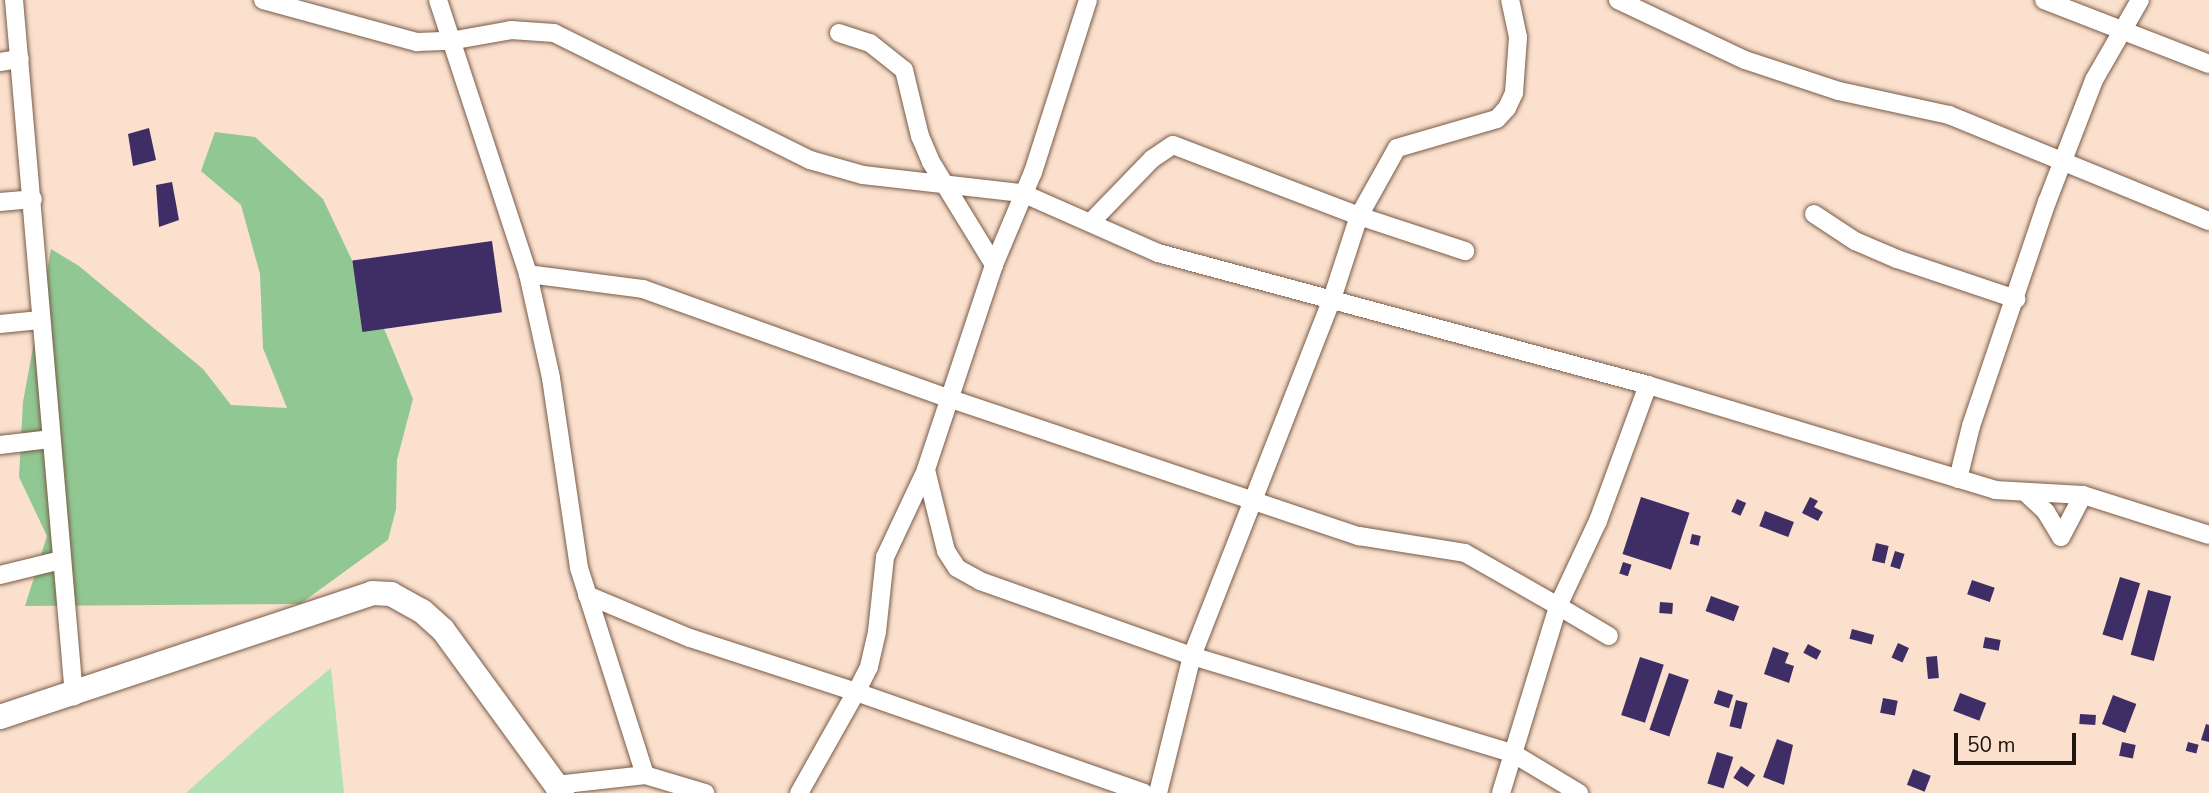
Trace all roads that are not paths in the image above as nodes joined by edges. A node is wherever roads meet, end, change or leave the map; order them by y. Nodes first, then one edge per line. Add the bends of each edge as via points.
1 (14, 0) edge
2 (263, 0) edge
3 (438, 0) edge
4 (1088, 0) edge
5 (1510, 0) edge
6 (1618, 0) edge
7 (2044, 0) edge
8 (2140, 0) edge
9 (839, 33) dead end
10 (2122, 33) junction
11 (450, 41) junction
12 (20, 59) junction
13 (0, 62) edge
14 (2209, 64) edge
15 (2063, 164) junction
16 (946, 188) junction
17 (1022, 193) junction
18 (33, 200) junction
19 (0, 202) edge
20 (1814, 215) dead end
21 (1359, 216) junction
22 (2209, 221) edge
23 (1091, 222) junction
24 (1465, 251) dead end
25 (994, 265) junction
26 (528, 274) junction
27 (2016, 299) junction
28 (1331, 302) junction
29 (40, 320) junction
30 (0, 324) edge
31 (1648, 386) junction
32 (948, 398) junction
33 (50, 439) junction
34 (0, 445) edge
35 (926, 470) junction
36 (1958, 479) junction
37 (2027, 495) junction
38 (2083, 495) junction
39 (1254, 498) junction
40 (2209, 535) edge
41 (61, 560) junction
42 (0, 575) edge
43 (587, 595) junction
44 (1558, 606) junction
45 (1609, 636) dead end
46 (1192, 656) junction
47 (856, 692) junction
48 (74, 696) junction
49 (0, 717) edge
50 (1514, 754) junction
51 (645, 775) junction
52 (559, 789) edge
53 (705, 793) edge
54 (799, 793) edge
55 (1143, 793) edge
56 (1158, 793) edge
57 (1501, 793) edge
58 (1579, 793) edge

1 - 12 street
2 - 11 street via 375,34 417,42
3 - 11 street
4 - 17 street via 1041,150
5 - 21 street via 1518,37 1514,93 1507,108 1497,119 1397,148
6 - 15 street via 1668,27 1753,62 1839,91 1949,115
7 - 10 street
8 - 10 street
9 - 16 street via 870,43 904,70 920,136
10 - 14 street
10 - 15 street via 2094,80
11 - 16 street via 511,30 554,33 810,160 863,176
11 - 26 street
12 - 13 street
12 - 18 street
15 - 22 street
15 - 27 street
16 - 17 street
16 - 25 street
17 - 23 street
17 - 25 street
18 - 19 street
18 - 29 street
20 - 27 street via 1887,255
21 - 23 street via 1173,145 1152,159
21 - 24 street
21 - 28 street
23 - 28 street via 1158,253
25 - 32 street
26 - 32 street via 643,289
26 - 43 street via 551,378 570,523
27 - 36 street via 1971,426
28 - 31 street
28 - 39 street
29 - 30 street
29 - 33 street
31 - 36 street
31 - 44 street via 1598,521
32 - 35 street
32 - 39 street
33 - 34 street
33 - 41 street
35 - 46 street via 946,551 957,568 980,581
35 - 47 street via 885,557 877,632 869,667
36 - 37 street
37 - 38 street
37 - 38 street via 2046,512 2061,537
38 - 40 street
39 - 44 street via 1359,536 1465,553
39 - 46 street
41 - 42 street
41 - 48 street
43 - 47 street via 690,638
43 - 51 street
44 - 45 street
44 - 50 street
46 - 50 street
46 - 56 street
47 - 54 street
47 - 55 street
48 - 49 street
48 - 52 street via 372,593 406,600 443,630
50 - 57 street
50 - 58 street
51 - 52 street
51 - 53 street

